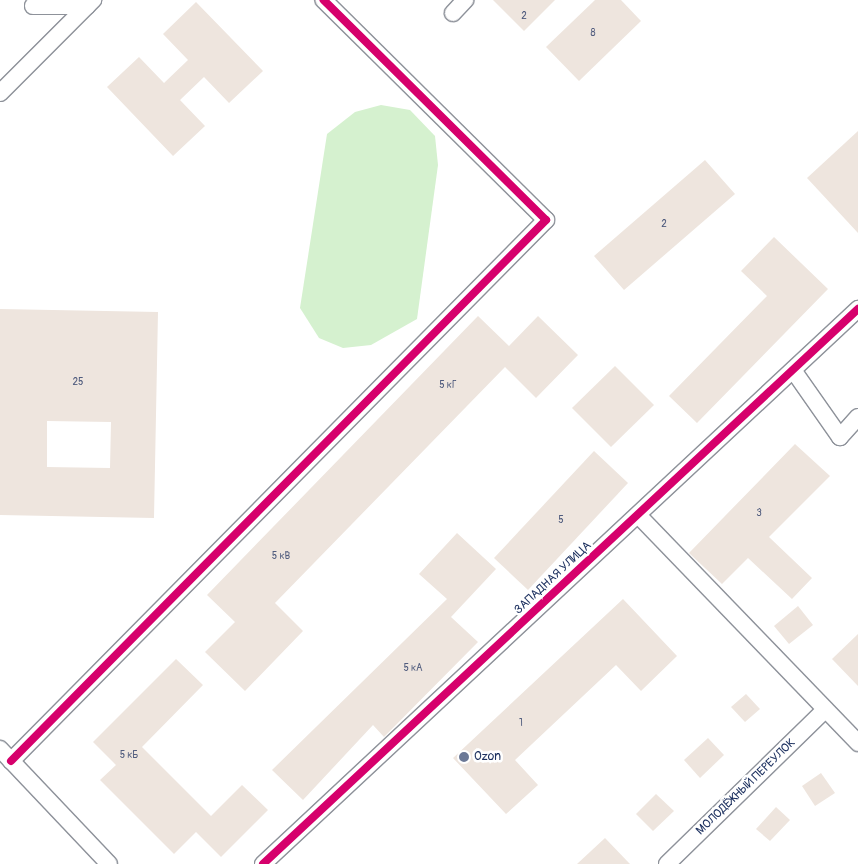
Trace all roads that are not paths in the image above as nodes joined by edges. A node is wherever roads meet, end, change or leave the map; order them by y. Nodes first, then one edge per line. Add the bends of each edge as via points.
1 (324, 0) edge
2 (465, 0) edge
3 (90, 3) edge
4 (33, 6) dead end
5 (453, 13) dead end
6 (0, 93) edge
7 (858, 310) edge
8 (793, 370) junction
9 (858, 417) edge
10 (638, 515) junction
11 (824, 711) junction
12 (858, 743) edge
13 (5, 755) edge
14 (109, 864) edge
15 (263, 864) edge
16 (667, 864) edge

1 - 13 street via 546,220
2 - 5 street
3 - 4 street
3 - 6 street
7 - 8 street, ЗАПАДНАЯ УЛИЦА
8 - 9 street via 840,436
8 - 10 street, ЗАПАДНАЯ УЛИЦА
10 - 11 street
10 - 15 street, ЗАПАДНАЯ УЛИЦА
11 - 12 street
11 - 16 street, МОЛОДЁЖНЫЙ ПЕРЕУЛОК
13 - 14 street

